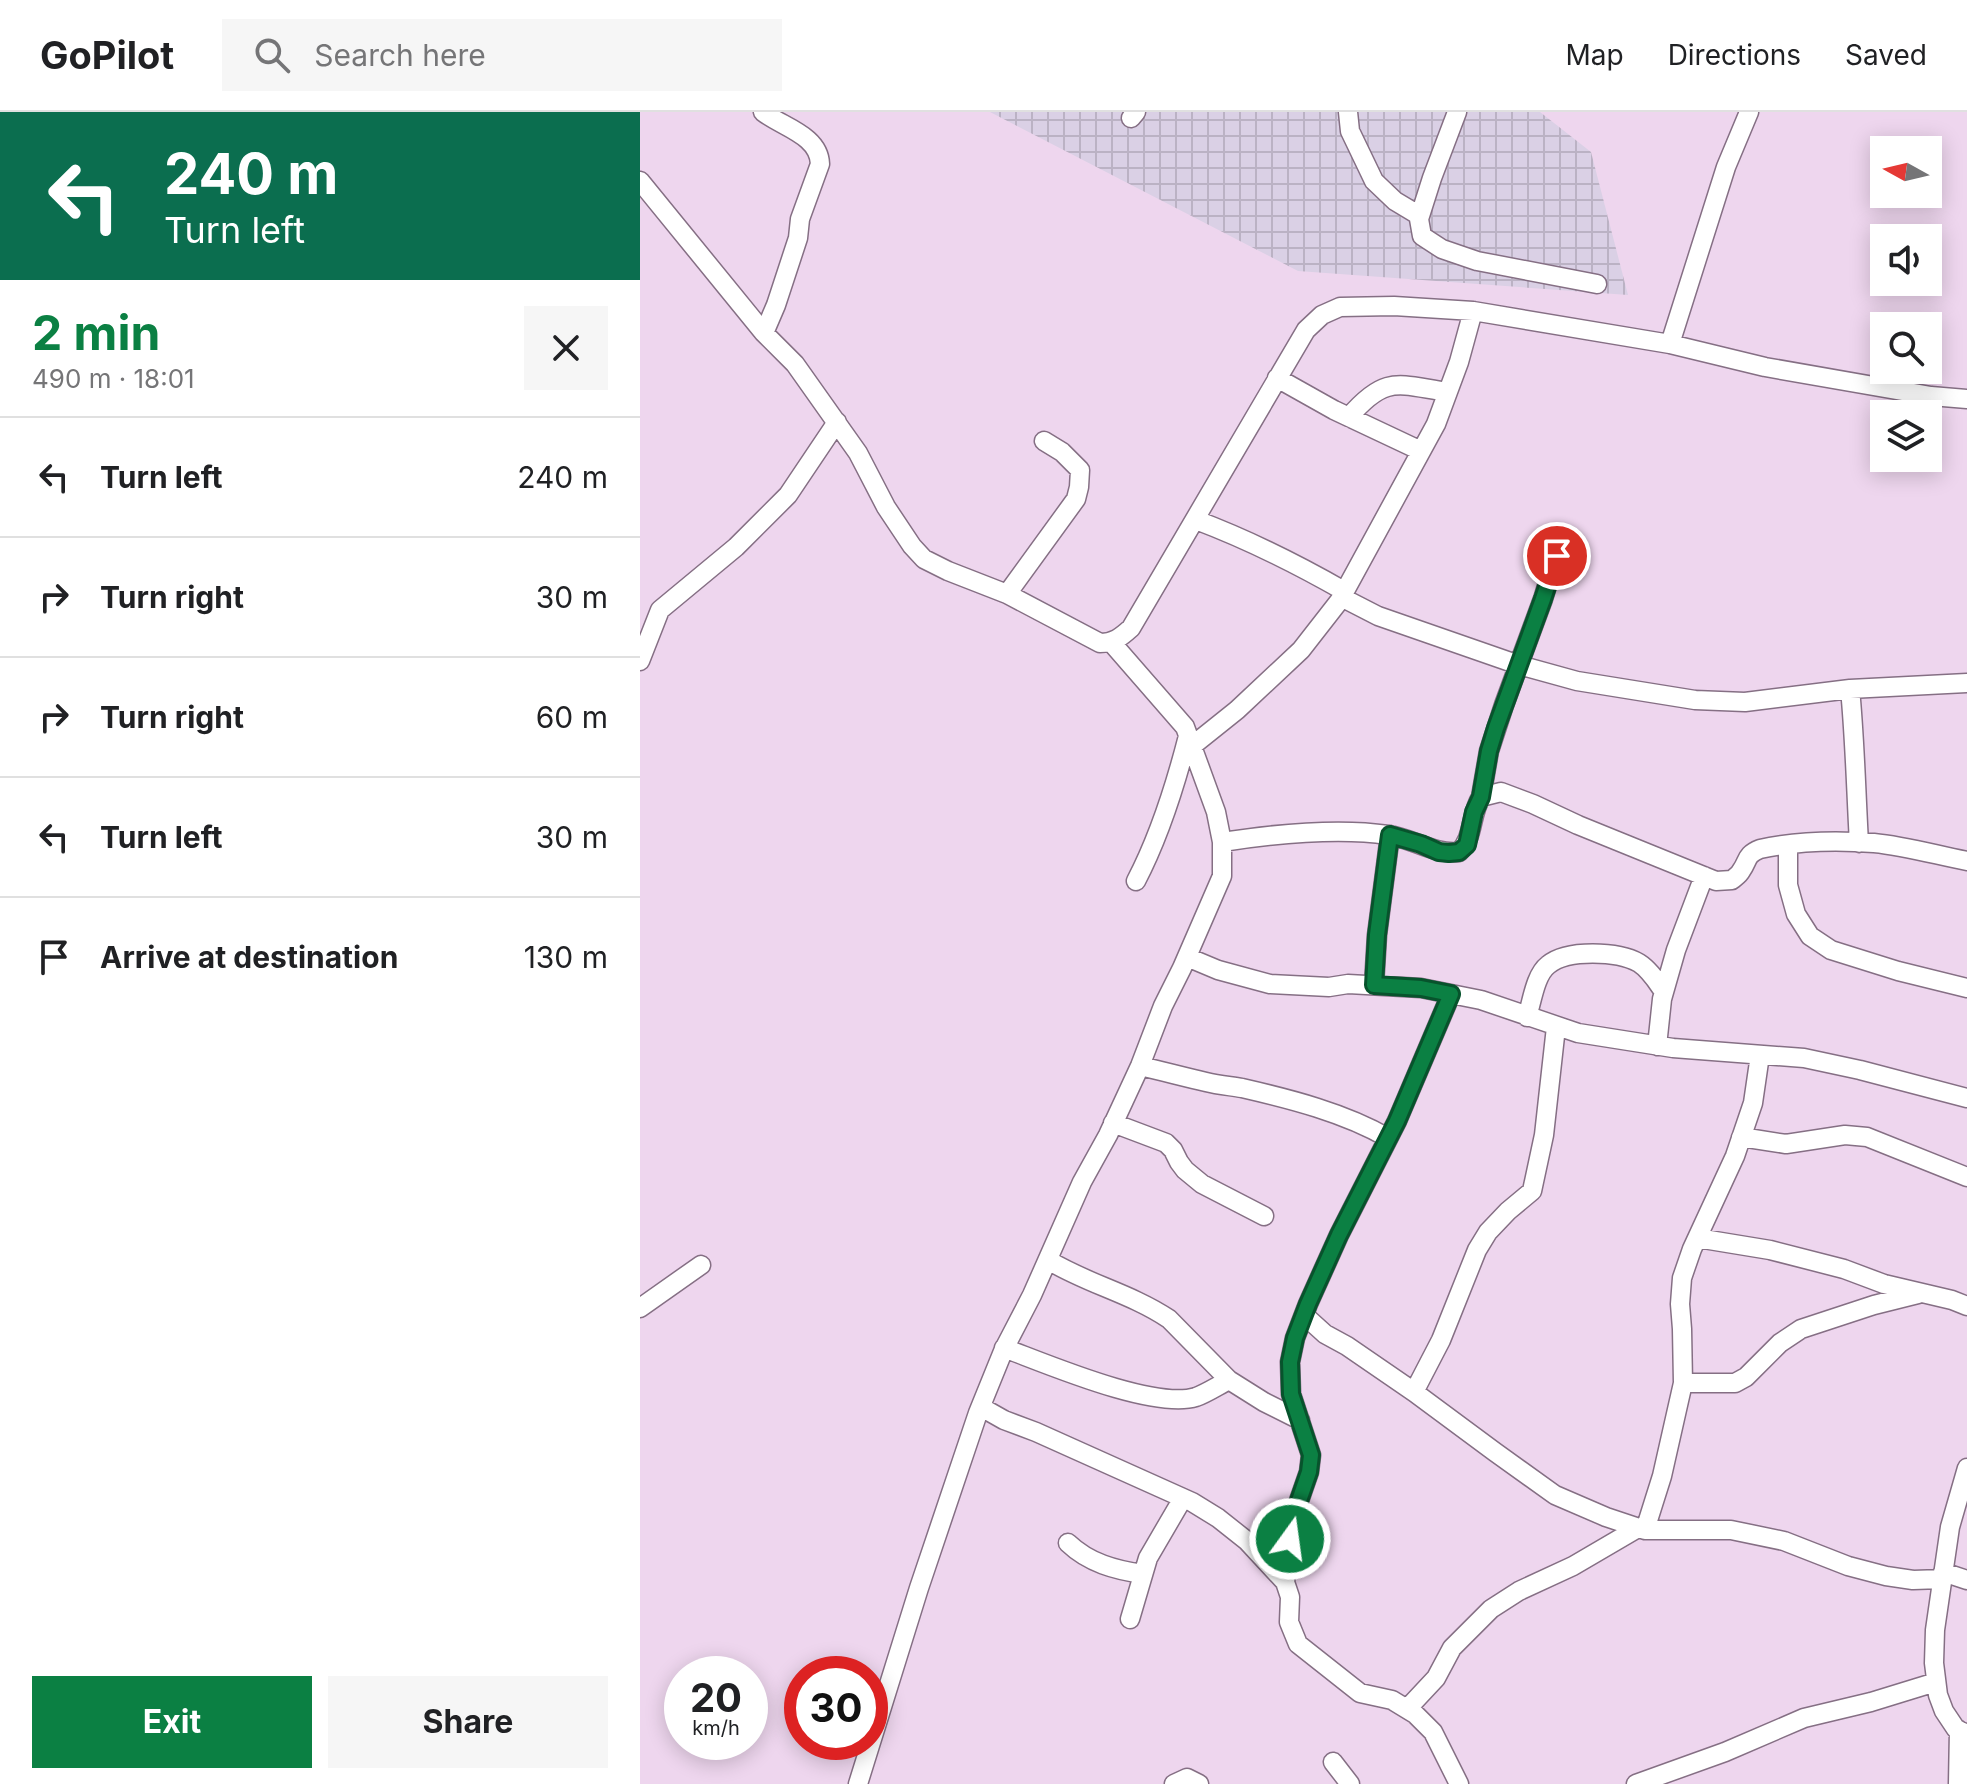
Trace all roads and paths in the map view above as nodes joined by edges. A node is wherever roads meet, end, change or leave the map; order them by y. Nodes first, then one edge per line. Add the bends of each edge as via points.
1 (1348, 112) edge
2 (1457, 112) edge
3 (1749, 112) edge
4 (766, 113) edge
5 (640, 181) edge
6 (1420, 216) junction
7 (1597, 284) dead end
8 (1473, 311) junction
9 (764, 333) junction
10 (1670, 344) junction
11 (1277, 378) junction
12 (1448, 392) junction
13 (1967, 399) edge
14 (1349, 417) junction
15 (837, 422) junction
16 (1044, 441) dead end
17 (1421, 451) junction
18 (1196, 520) junction
19 (1563, 534) dead end
20 (1007, 594) junction
21 (1343, 594) junction
22 (1111, 642) junction
23 (640, 661) edge
24 (1519, 665) junction
25 (1967, 683) edge
26 (1850, 689) junction
27 (1190, 741) junction
28 (1481, 797) junction
29 (1390, 835) junction
30 (1222, 842) junction
31 (1859, 843) junction
32 (1788, 845) junction
33 (1967, 861) edge
34 (1704, 876) junction
35 (1136, 881) dead end
36 (1187, 957) junction
37 (1374, 985) junction
38 (1967, 988) edge
39 (1664, 992) junction
40 (1451, 994) junction
41 (1527, 1017) junction
42 (1556, 1027) junction
43 (1657, 1046) junction
44 (1760, 1055) junction
45 (1140, 1066) junction
46 (1967, 1098) edge
47 (1113, 1123) junction
48 (1741, 1137) junction
49 (1388, 1138) junction
50 (1967, 1177) edge
51 (1264, 1216) dead end
52 (1697, 1238) junction
53 (1048, 1260) junction
54 (701, 1265) dead end
55 (1924, 1293) junction
56 (1967, 1306) edge
57 (640, 1308) edge
58 (1304, 1315) junction
59 (1004, 1348) junction
60 (1229, 1380) junction
61 (1683, 1383) junction
62 (1414, 1392) junction
63 (981, 1407) junction
64 (1300, 1420) junction
65 (1967, 1468) edge
66 (1183, 1498) junction
67 (1641, 1529) junction
68 (1068, 1543) dead end
69 (1143, 1574) junction
70 (1942, 1575) junction
71 (1967, 1580) edge
72 (1285, 1582) junction
73 (1130, 1619) dead end
74 (1936, 1682) junction
75 (1407, 1709) junction
76 (1963, 1732) edge
77 (1333, 1762) dead end
78 (858, 1784) edge
79 (1174, 1784) edge
80 (1199, 1784) edge
81 (1350, 1784) edge
82 (1459, 1784) edge
83 (1636, 1784) edge
84 (1958, 1784) edge

1 - 6 street via 1350,131 1374,181
2 - 6 street
3 - 10 street via 1726,167
4 - 9 street via 810,142 820,154 820,164
5 - 9 street
6 - 7 street via 1422,236 1442,249
8 - 10 street
8 - 11 street via 1340,307 1306,330
8 - 12 street
9 - 15 street via 795,364
10 - 13 street via 1765,367
11 - 14 street
11 - 18 street
12 - 14 street via 1394,384 1363,400
12 - 17 street
14 - 17 street
15 - 20 street via 886,507 924,559
15 - 23 street via 788,495 660,610
16 - 20 street via 1080,470 1079,487 1076,499
17 - 21 street
18 - 21 street via 1294,562
18 - 22 street via 1131,628
19 - 24 street
20 - 22 street via 1100,643
21 - 24 street via 1378,616
21 - 27 street via 1301,650 1237,710
22 - 27 street via 1185,727
24 - 26 street via 1577,681 1695,700 1745,702
24 - 28 street via 1489,751
25 - 26 street
26 - 31 street
27 - 30 street
27 - 35 street
28 - 29 street via 1467,845 1459,852 1439,852
28 - 34 street via 1501,792
29 - 30 street via 1275,834
29 - 37 street
30 - 36 street via 1222,876
31 - 32 street
31 - 33 street
32 - 34 street via 1751,852 1732,880
32 - 38 street via 1788,885 1796,914 1810,936 1831,950
34 - 39 street
36 - 37 street via 1270,984
36 - 45 street
37 - 40 street
39 - 41 street via 1639,963 1618,956 1565,955 1546,966
39 - 43 street
40 - 41 street
40 - 49 street
41 - 42 street
42 - 43 street
42 - 62 street via 1532,1191 1488,1232 1477,1250
43 - 44 street
44 - 46 street via 1804,1058
44 - 48 street via 1753,1103
45 - 47 street
45 - 49 street via 1284,1099
47 - 51 street via 1166,1143 1202,1184
47 - 53 street
48 - 50 street via 1786,1144 1867,1137
48 - 52 street
49 - 58 street
52 - 55 street via 1770,1250
52 - 61 street via 1682,1278
53 - 59 street
53 - 60 street via 1157,1311
54 - 57 street
55 - 56 street
55 - 61 street via 1801,1329 1735,1383
58 - 62 street
58 - 64 street via 1290,1362 1291,1394
59 - 60 street via 1161,1399 1196,1397
59 - 63 street
60 - 64 street
61 - 67 street via 1662,1476
62 - 67 street via 1555,1495
63 - 66 street
63 - 78 street
64 - 72 street via 1311,1455 1293,1518
65 - 70 street
66 - 69 street
66 - 72 street via 1247,1541
67 - 70 street via 1731,1530 1784,1541 1886,1576 1913,1580
67 - 75 street via 1491,1609 1452,1648 1436,1678
68 - 69 street via 1096,1562
69 - 73 street
70 - 71 street
70 - 74 street
72 - 75 street via 1289,1622 1298,1644 1360,1693
74 - 76 street via 1944,1711
74 - 83 street via 1804,1718
75 - 82 street via 1433,1732
76 - 84 street
77 - 81 street
79 - 80 street via 1187,1778

